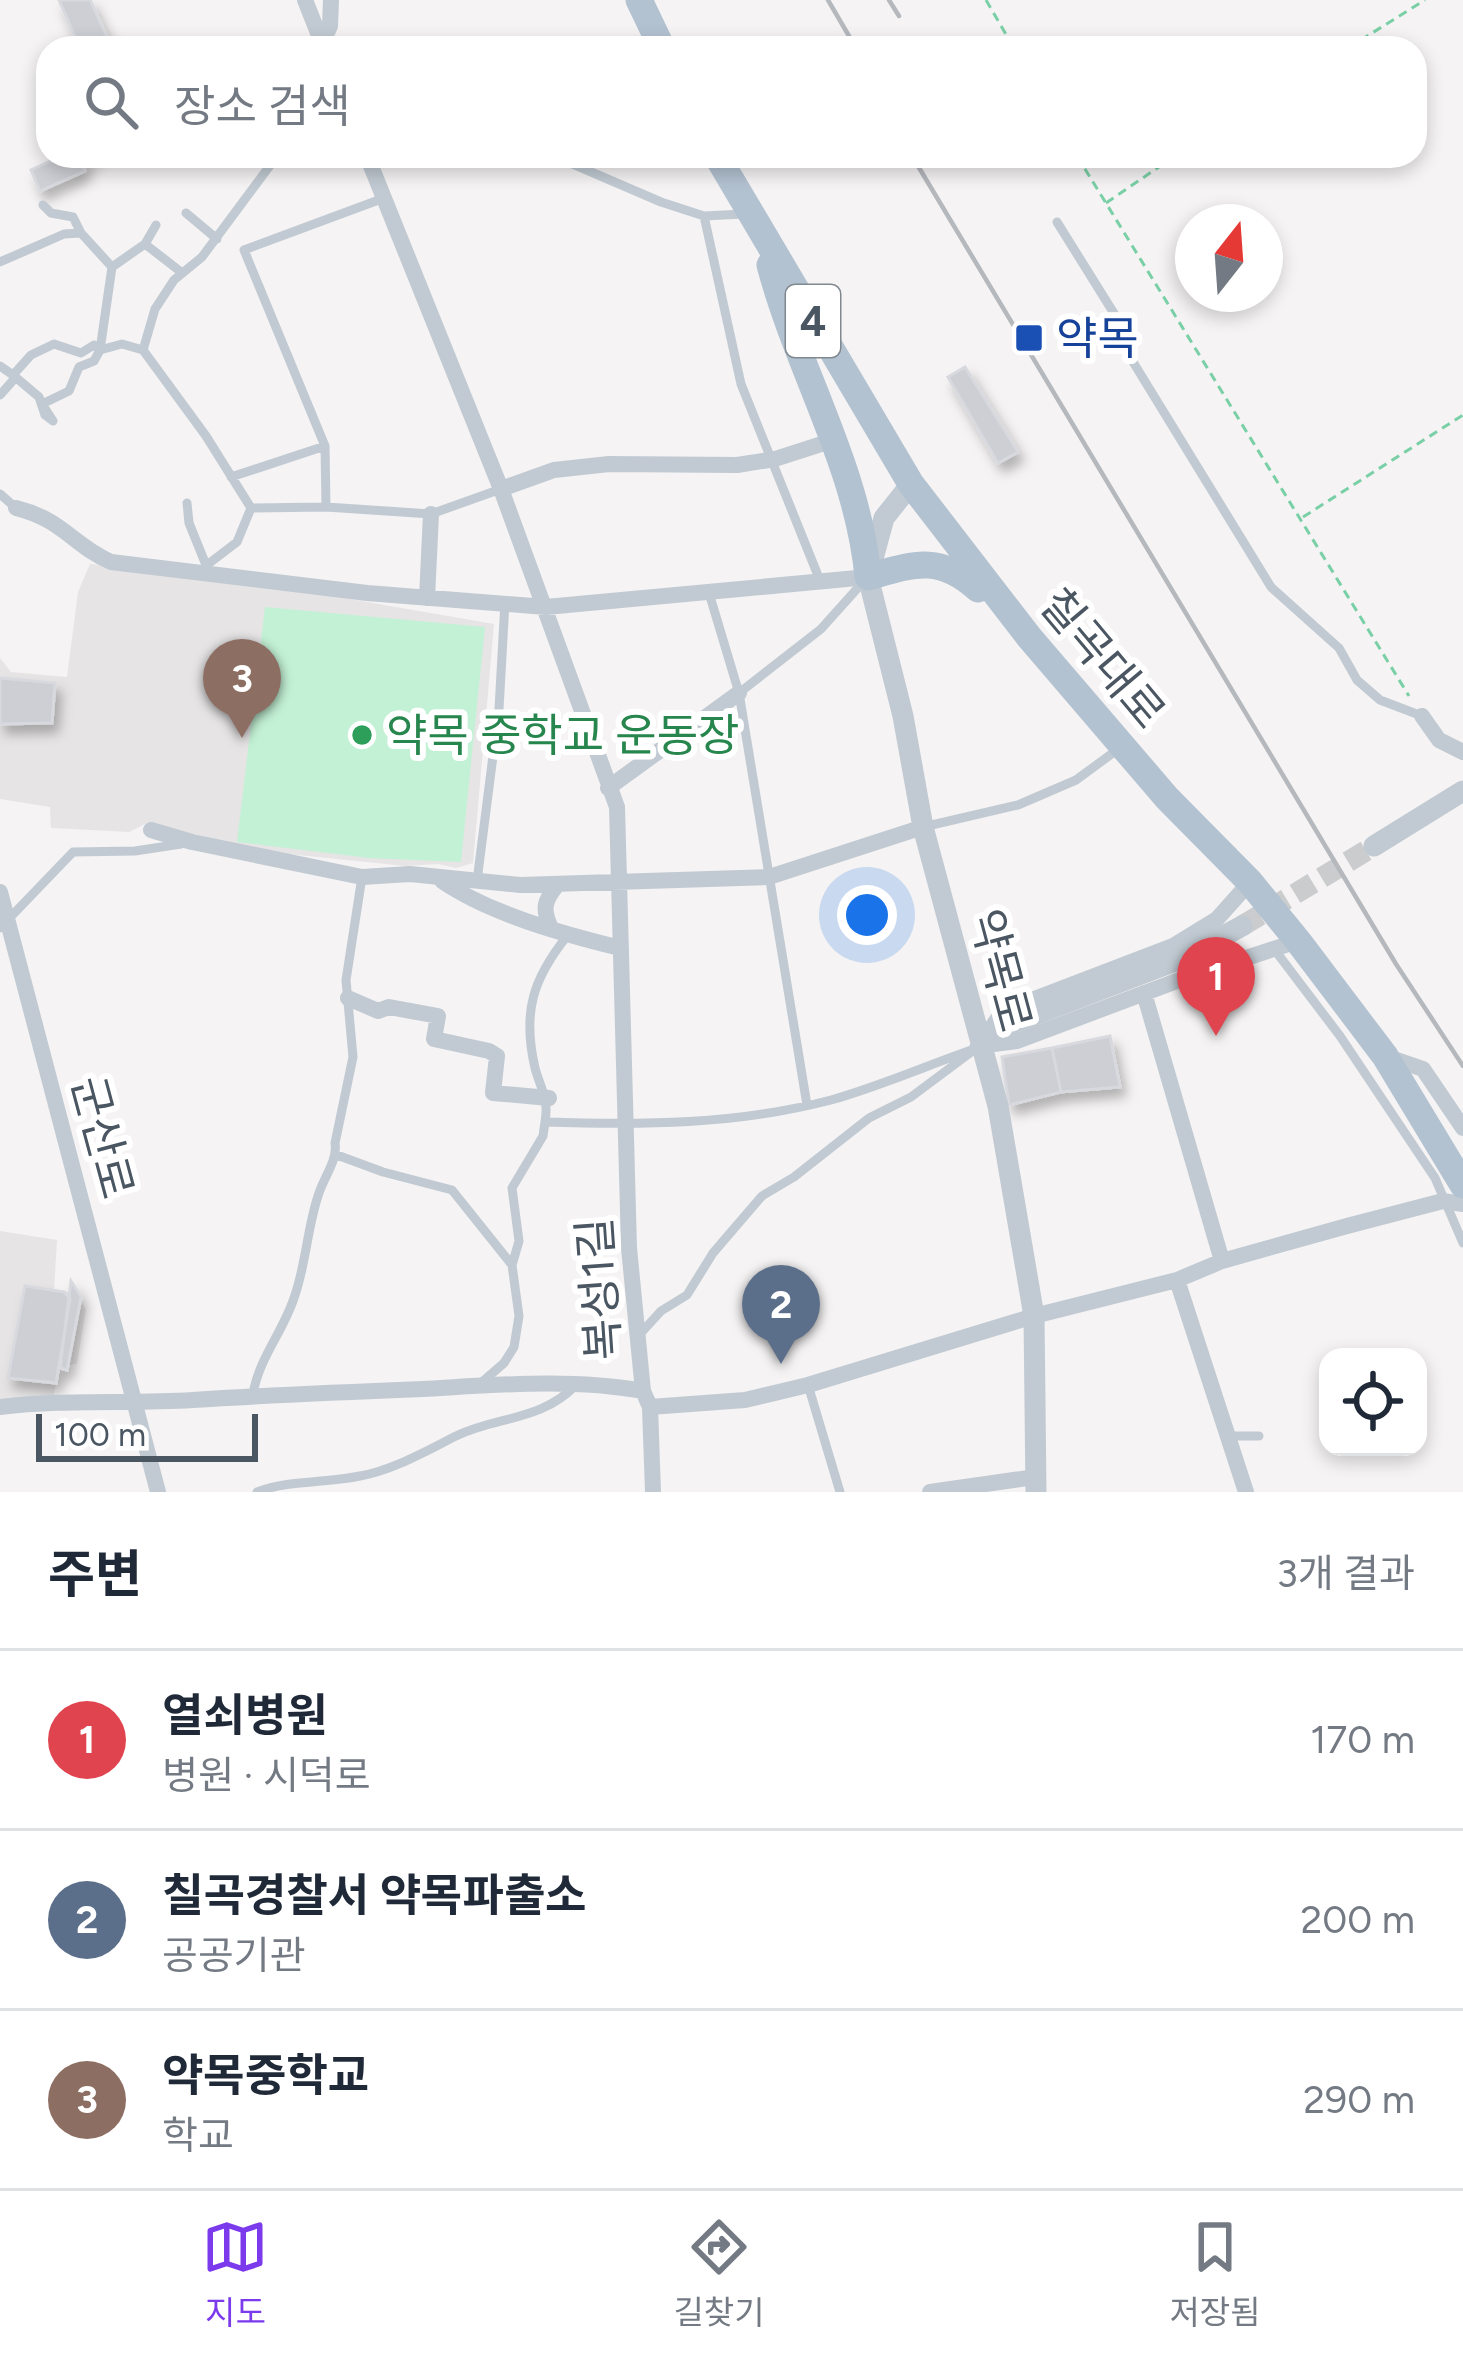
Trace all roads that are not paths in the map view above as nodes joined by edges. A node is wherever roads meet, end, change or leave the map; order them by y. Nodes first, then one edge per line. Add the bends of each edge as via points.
1 (305, 0) edge
2 (332, 0) edge
3 (639, 0) edge
4 (319, 36) edge
5 (326, 36) edge
6 (656, 36) edge
7 (265, 168) edge
8 (372, 168) edge
9 (582, 168) edge
10 (724, 168) edge
11 (384, 198) junction
12 (43, 206) dead end
13 (186, 213) dead end
14 (704, 216) junction
15 (1057, 222) dead end
16 (756, 224) junction
17 (156, 225) dead end
18 (81, 233) junction
19 (218, 237) junction
20 (145, 244) junction
21 (244, 250) junction
22 (0, 262) edge
23 (112, 267) junction
24 (181, 272) junction
25 (100, 350) junction
26 (143, 350) junction
27 (0, 366) edge
28 (14, 376) junction
29 (0, 395) edge
30 (834, 440) junction
31 (325, 446) junction
32 (775, 459) junction
33 (231, 477) junction
34 (910, 484) junction
35 (501, 490) junction
36 (0, 494) edge
37 (187, 503) dead end
38 (8, 507) edge
39 (251, 508) junction
40 (326, 508) junction
41 (431, 514) junction
42 (202, 569) junction
43 (868, 577) junction
44 (821, 583) junction
45 (709, 593) junction
46 (427, 598) junction
47 (505, 602) junction
48 (545, 607) junction
49 (1030, 637) junction
50 (739, 693) junction
51 (1422, 716) joint
52 (1122, 746) junction
53 (1463, 752) edge
54 (608, 788) junction
55 (1463, 791) edge
56 (922, 827) junction
57 (152, 830) dead end
58 (192, 842) junction
59 (1374, 846) tunnel mouth
60 (362, 877) junction
61 (436, 877) junction
62 (770, 878) junction
63 (477, 881) junction
64 (1250, 882) junction
65 (619, 884) junction
66 (557, 885) junction
67 (0, 892) edge
68 (4, 924) edge
69 (550, 926) junction
70 (1243, 926) tunnel mouth
71 (568, 935) junction
72 (1286, 945) junction
73 (620, 948) junction
74 (1144, 993) junction
75 (348, 998) junction
76 (980, 1047) junction
77 (1385, 1056) junction
78 (549, 1098) junction
79 (807, 1106) junction
80 (544, 1122) junction
81 (626, 1124) junction
82 (1463, 1128) edge
83 (337, 1155) junction
84 (1453, 1193) edge
85 (1463, 1204) edge
86 (1463, 1243) edge
87 (1222, 1261) junction
88 (512, 1264) junction
89 (1177, 1280) junction
90 (1034, 1316) junction
91 (637, 1337) junction
92 (576, 1385) junction
93 (808, 1385) junction
94 (479, 1386) junction
95 (253, 1394) junction
96 (646, 1399) junction
97 (135, 1401) junction
98 (0, 1407) edge
99 (1227, 1436) junction
100 (1259, 1436) dead end
101 (1035, 1484) edge
102 (158, 1492) edge
103 (257, 1492) edge
104 (653, 1492) edge
105 (840, 1492) edge
106 (930, 1492) edge
107 (1246, 1492) edge

1 - 4 street
2 - 5 street
3 - 6 main road
7 - 19 lane
8 - 11 street, 복성1길
9 - 14 lane
10 - 16 main road, 칠곡대로 / 4
11 - 21 lane
11 - 35 street, 복성1길
12 - 18 lane via 73,217
13 - 19 lane
14 - 16 lane
14 - 32 lane via 741,384
15 - 51 lane via 1271,586 1339,648 1380,700
16 - 30 main road via 800,364
16 - 34 main road, 칠곡대로 / 4
17 - 20 lane
18 - 22 lane
18 - 23 lane
19 - 21 lane
19 - 24 lane
20 - 23 lane
20 - 24 lane
21 - 31 lane
23 - 25 lane
24 - 26 lane via 155,309
25 - 26 lane
25 - 28 lane via 54,344
25 - 28 lane via 79,367 69,391 42,404 52,421
26 - 33 lane
27 - 28 lane
28 - 29 lane
30 - 32 street
30 - 43 main road
31 - 33 lane
31 - 40 lane
32 - 35 street via 554,470
32 - 44 lane
33 - 39 lane
34 - 43 street, 약목로 via 884,518
34 - 49 main road, 칠곡대로 / 4
35 - 41 lane
35 - 48 street, 복성1길
36 - 38 lane
37 - 42 lane
38 - 42 street via 44,515 111,562
39 - 40 lane
39 - 42 lane via 237,542
40 - 41 lane
41 - 46 street
42 - 46 street
43 - 44 street
43 - 49 main road via 933,563 952,568
43 - 50 lane via 821,629
43 - 56 street, 약목로
44 - 45 street
45 - 48 street
45 - 50 lane
46 - 47 street
47 - 48 street
47 - 63 lane
48 - 54 street, 복성1길
49 - 52 main road, 칠곡대로 / 4
50 - 54 street
50 - 62 lane
51 - 53 street via 1438,740
52 - 56 lane via 1076,780 1018,805
52 - 64 main road, 칠곡대로 / 4
54 - 65 street, 복성1길 via 617,807
55 - 59 street
56 - 62 street
56 - 76 street, 약목로
57 - 58 street
58 - 60 street
58 - 68 lane via 73,852
60 - 61 street
60 - 75 lane
61 - 63 street
61 - 69 street
62 - 65 street
62 - 79 lane
63 - 66 street
64 - 72 main road, 칠곡대로 / 4
64 - 76 street via 1217,920 1173,946 1003,1011
65 - 66 street
65 - 73 street, 복성1길
66 - 69 street via 546,899
67 - 68 street, 군산로
68 - 97 street, 군산로
69 - 71 street
70 - 76 street via 1184,958 1013,1023
71 - 73 street
71 - 78 lane via 541,968 531,1003 531,1043
72 - 74 street
72 - 77 main road, 칠곡대로 / 4
72 - 84 lane via 1435,1178
73 - 81 street, 복성1길
74 - 76 street
74 - 87 street
75 - 78 street via 378,1011 438,1016 434,1039 497,1057 493,1093
75 - 83 lane via 353,1057
76 - 79 lane
76 - 90 street, 약목로 via 998,1106
76 - 91 lane via 762,1196 687,1295
77 - 82 street via 1424,1069
77 - 84 main road, 칠곡대로 / 4
78 - 80 lane
79 - 81 lane via 715,1122
80 - 81 lane
80 - 88 lane via 512,1188 519,1241
81 - 91 street, 복성1길
83 - 88 lane via 452,1190
83 - 95 lane via 316,1201 297,1291
84 - 85 street
84 - 86 lane
84 - 87 street
87 - 89 street
88 - 94 lane via 514,1347
89 - 90 street
89 - 99 street
90 - 93 street
90 - 101 street, 약목로
91 - 96 street, 복성1길
92 - 94 street
92 - 96 street via 612,1385
92 - 103 lane via 542,1411 456,1436 387,1468
93 - 96 street via 745,1400
93 - 105 lane
94 - 95 street
95 - 97 street
96 - 104 street, 복성1길
97 - 98 street
97 - 102 street, 군산로
99 - 100 lane
99 - 107 street
101 - 106 street

